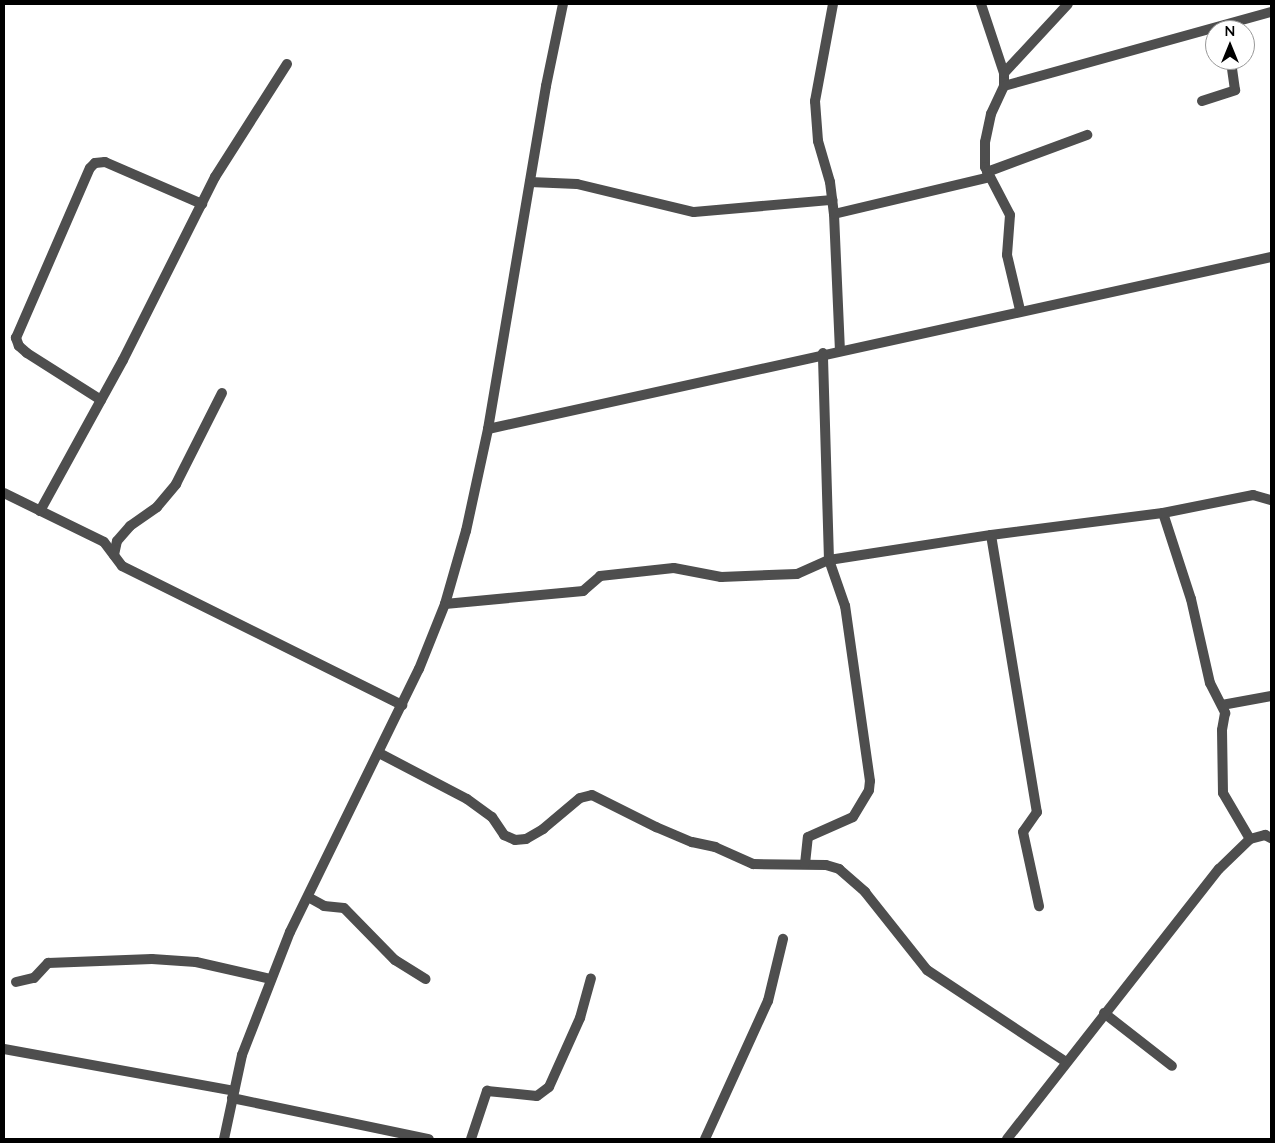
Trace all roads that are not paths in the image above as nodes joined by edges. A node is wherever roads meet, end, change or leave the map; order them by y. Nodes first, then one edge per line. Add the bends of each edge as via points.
1 (563, 4) edge
2 (833, 4) edge
3 (981, 4) edge
4 (1068, 4) edge
5 (1271, 12) edge
6 (1246, 20) edge
7 (1205, 32) edge
8 (287, 64) dead end
9 (1233, 70) edge
10 (1004, 72) junction
11 (1004, 86) junction
12 (1202, 101) dead end
13 (1087, 135) dead end
14 (988, 175) junction
15 (530, 182) junction
16 (832, 200) junction
17 (202, 204) junction
18 (834, 214) junction
19 (1271, 257) edge
20 (1020, 310) junction
21 (840, 350) junction
22 (823, 353) junction
23 (222, 393) dead end
24 (101, 400) junction
25 (488, 429) junction
26 (4, 493) edge
27 (1271, 500) edge
28 (40, 511) junction
29 (1163, 513) junction
30 (991, 535) junction
31 (114, 555) junction
32 (829, 560) junction
33 (445, 604) junction
34 (1271, 696) edge
35 (402, 704) junction
36 (1222, 704) junction
37 (379, 753) junction
38 (1271, 838) edge
39 (1250, 839) junction
40 (805, 864) junction
41 (308, 897) junction
42 (1039, 906) dead end
43 (782, 939) dead end
44 (591, 978) dead end
45 (271, 979) junction
46 (426, 979) dead end
47 (16, 982) dead end
48 (1104, 1013) junction
49 (4, 1048) edge
50 (1066, 1062) junction
51 (1172, 1066) dead end
52 (233, 1094) junction
53 (224, 1139) edge
54 (429, 1139) edge
55 (471, 1139) edge
56 (705, 1139) edge
57 (1007, 1139) edge

1 - 15 street
2 - 16 street via 815,102 818,140
3 - 10 street
4 - 10 street
5 - 6 street
7 - 11 street
8 - 17 street via 215,177
9 - 12 street via 1235,90
10 - 11 street
11 - 14 street via 991,114 985,142
13 - 14 street
14 - 18 street
14 - 20 street via 1010,215 1008,254
15 - 16 street via 577,184 694,212
15 - 25 street
16 - 18 street
17 - 24 street
17 - 24 street via 105,162 95,162 90,168 16,338 27,353
18 - 21 street
19 - 20 street
20 - 21 street
21 - 22 street
22 - 25 street
22 - 32 street
23 - 31 street via 176,484 157,508 116,541
24 - 28 street
25 - 33 street via 466,531
26 - 28 street
27 - 29 street via 1254,495
28 - 31 street via 104,542
29 - 30 street
29 - 36 street via 1191,599 1210,682
30 - 32 street
30 - 42 street via 1037,812 1023,832
31 - 35 street via 122,566
32 - 33 street via 797,574 720,577 674,568 624,573 600,576 583,591
32 - 40 street via 847,615 870,781 869,790 853,817 808,837
33 - 35 street
34 - 36 street
35 - 37 street
36 - 39 street via 1226,722 1222,730 1224,793
37 - 40 street via 467,799 492,817 504,835 515,840 532,836 568,811 580,798 592,795 656,827 692,842 715,846 753,864
37 - 41 street
38 - 39 street via 1265,835
39 - 48 street via 1219,869
40 - 50 street via 826,865 854,879 928,970
41 - 45 street
41 - 46 street via 324,906 344,908 396,960
43 - 56 street via 768,1001
44 - 55 street via 580,1018 550,1087 536,1096 487,1091
45 - 47 street via 196,962 152,959 48,963 34,978
45 - 52 street via 242,1055
48 - 50 street
48 - 51 street
49 - 52 street
50 - 57 street
52 - 53 street
52 - 54 street

